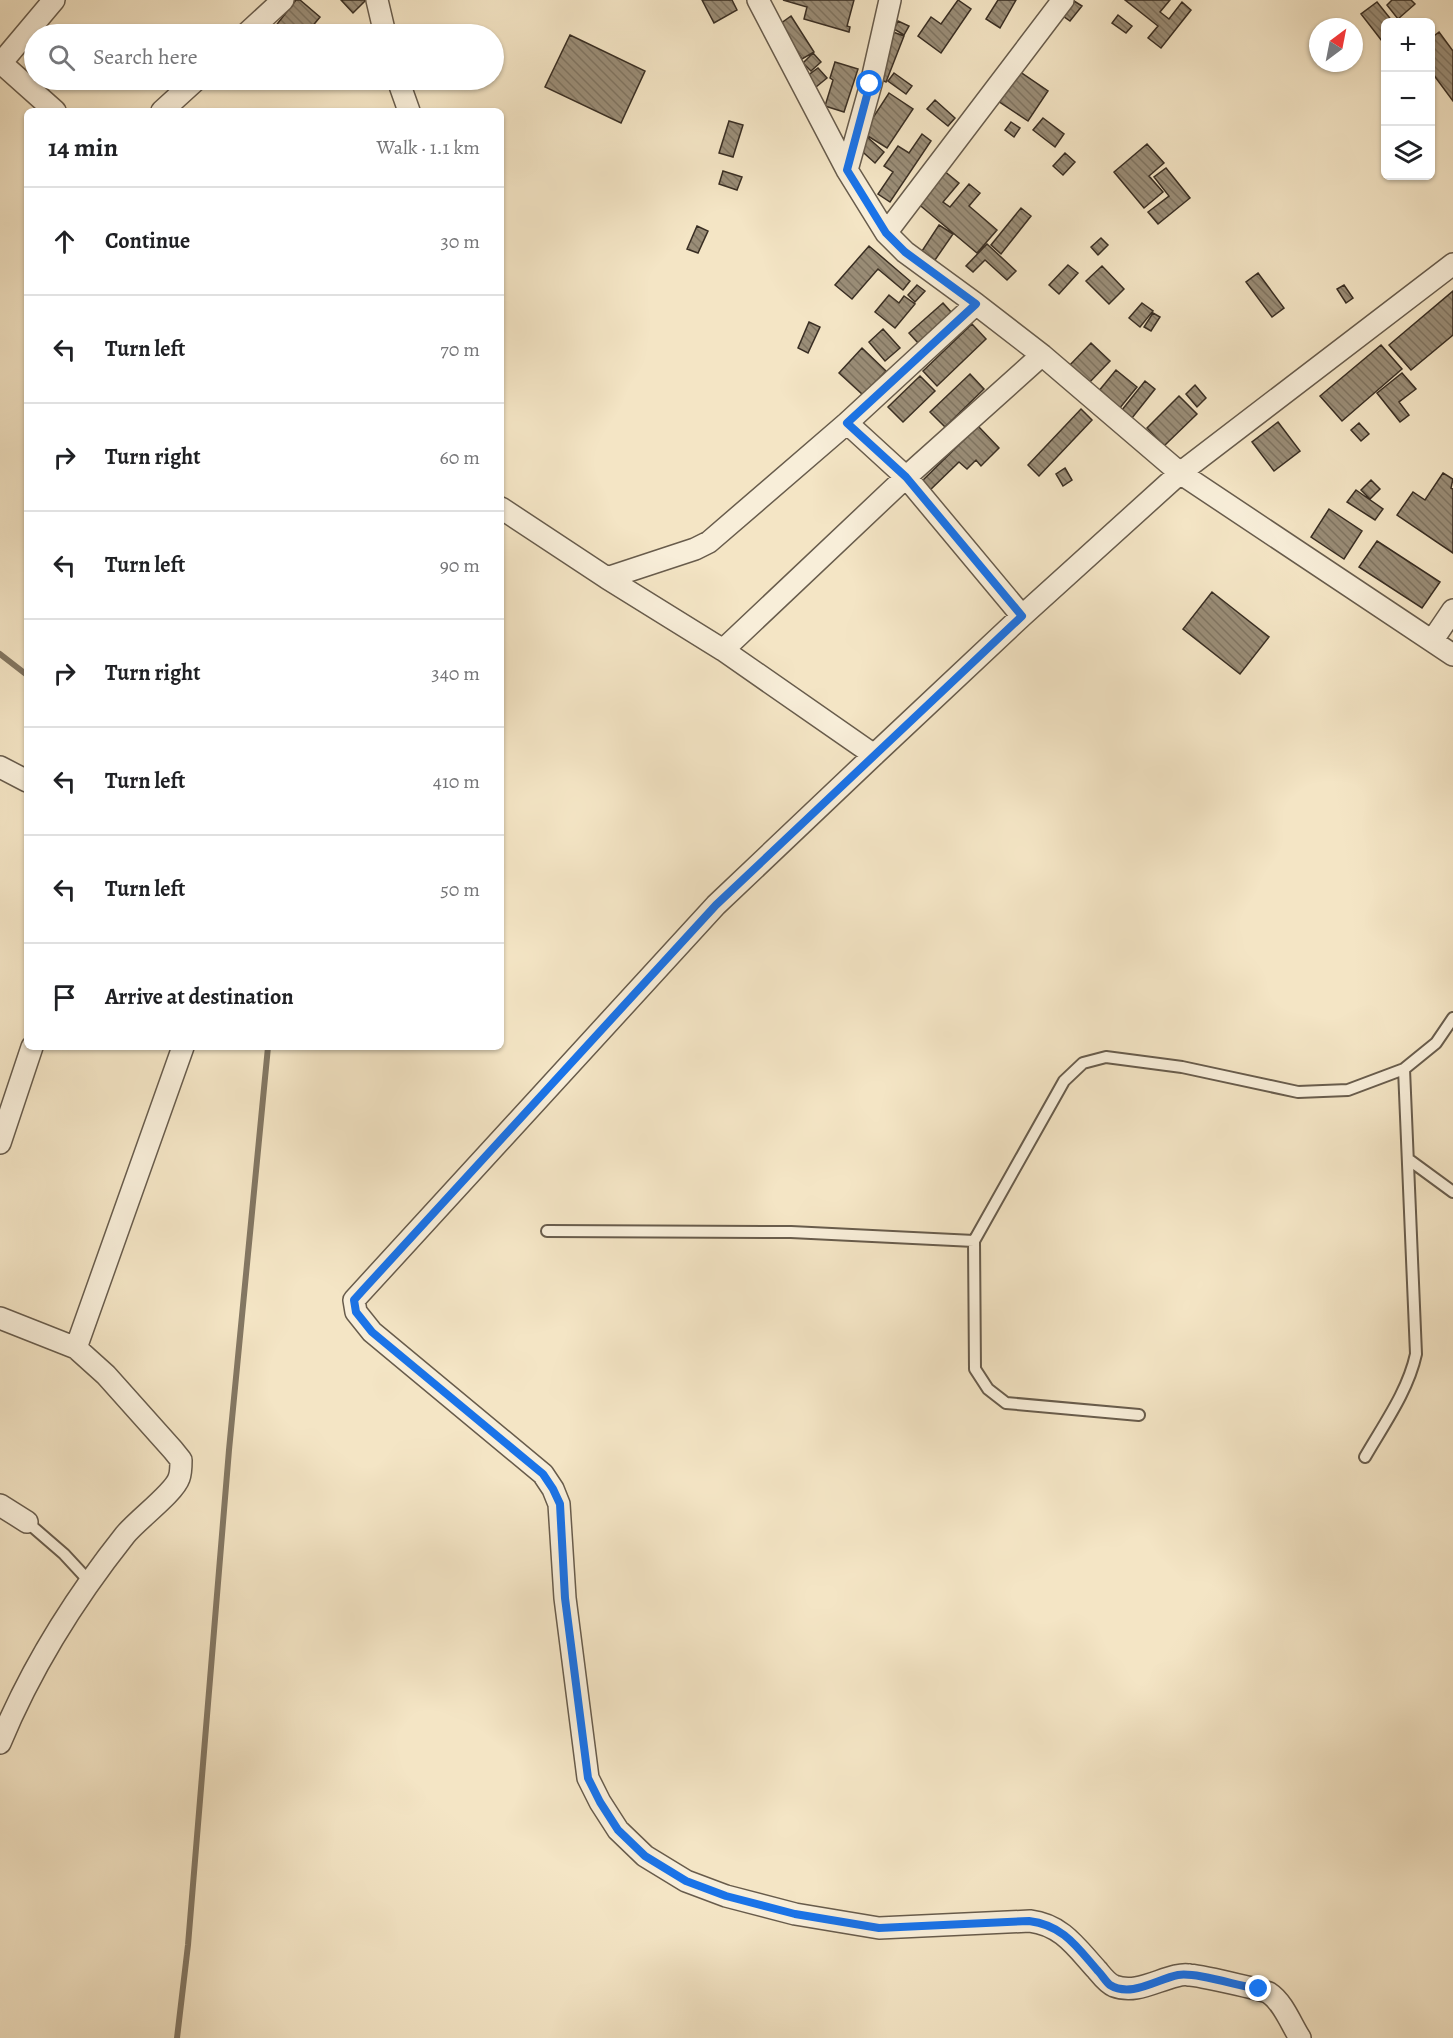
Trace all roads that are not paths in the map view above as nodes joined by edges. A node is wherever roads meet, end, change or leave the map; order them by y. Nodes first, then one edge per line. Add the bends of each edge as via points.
1 (54, 0) edge
2 (283, 0) edge
3 (377, 0) edge
4 (758, 0) edge
5 (890, 0) edge
6 (1063, 0) edge
7 (33, 24) edge
8 (257, 24) edge
9 (383, 24) edge
10 (24, 35) edge
11 (1, 62) edge
12 (24, 83) edge
13 (32, 90) edge
14 (185, 90) edge
15 (402, 90) edge
16 (52, 108) edge
17 (165, 108) edge
18 (408, 108) edge
19 (847, 170) junction
20 (886, 233) junction
21 (1453, 264) edge
22 (976, 304) junction
23 (1042, 356) junction
24 (847, 423) junction
25 (1180, 473) junction
26 (906, 477) junction
27 (504, 510) edge
28 (607, 578) junction
29 (1453, 610) edge
30 (1022, 616) junction
31 (1432, 641) junction
32 (723, 650) junction
33 (1453, 655) edge
34 (874, 755) junction
35 (0, 767) edge
36 (24, 779) edge
37 (1453, 1018) edge
38 (31, 1050) edge
39 (182, 1050) edge
40 (1404, 1069) junction
41 (0, 1143) edge
42 (1408, 1159) junction
43 (1453, 1192) edge
44 (547, 1231) dead end
45 (974, 1241) junction
46 (0, 1318) edge
47 (76, 1348) junction
48 (1139, 1415) dead end
49 (1365, 1457) dead end
50 (10, 1512) edge
51 (89, 1581) junction
52 (0, 1743) edge
53 (1300, 2038) edge

1 - 7 street
2 - 8 street
3 - 9 street
4 - 19 street
5 - 19 street
6 - 20 street
10 - 11 street
11 - 12 street
13 - 16 street
14 - 17 street
15 - 18 street
19 - 20 street
20 - 22 street via 905,252
21 - 25 street
22 - 23 street
22 - 24 street
23 - 25 street
23 - 26 street
24 - 26 street
24 - 28 street via 709,542
25 - 30 street
25 - 31 street
26 - 30 street
26 - 32 street
27 - 28 street
28 - 32 street
29 - 31 street
30 - 34 street
31 - 33 street
32 - 34 street
34 - 53 street via 716,905 354,1300 356,1312 372,1332 543,1474 553,1489 560,1504 565,1598 588,1778 618,1830 645,1856 686,1881 795,1914 879,1928 1046,1923 1065,1934 1110,1985 1123,1989 1191,1974 1259,1989 1276,1999
35 - 36 street
37 - 40 lane via 1436,1043
38 - 41 street
39 - 47 street
40 - 42 lane
40 - 45 lane via 1348,1090 1298,1092 1182,1067 1106,1058 1083,1063 1064,1081
42 - 43 lane
42 - 49 lane via 1416,1354 1405,1388
44 - 45 lane via 791,1232
45 - 48 lane via 975,1369 988,1389 1006,1403
46 - 47 street
47 - 51 street via 106,1375 181,1460 180,1477 174,1488 128,1531
50 - 51 lane via 64,1554
51 - 52 street via 32,1674

